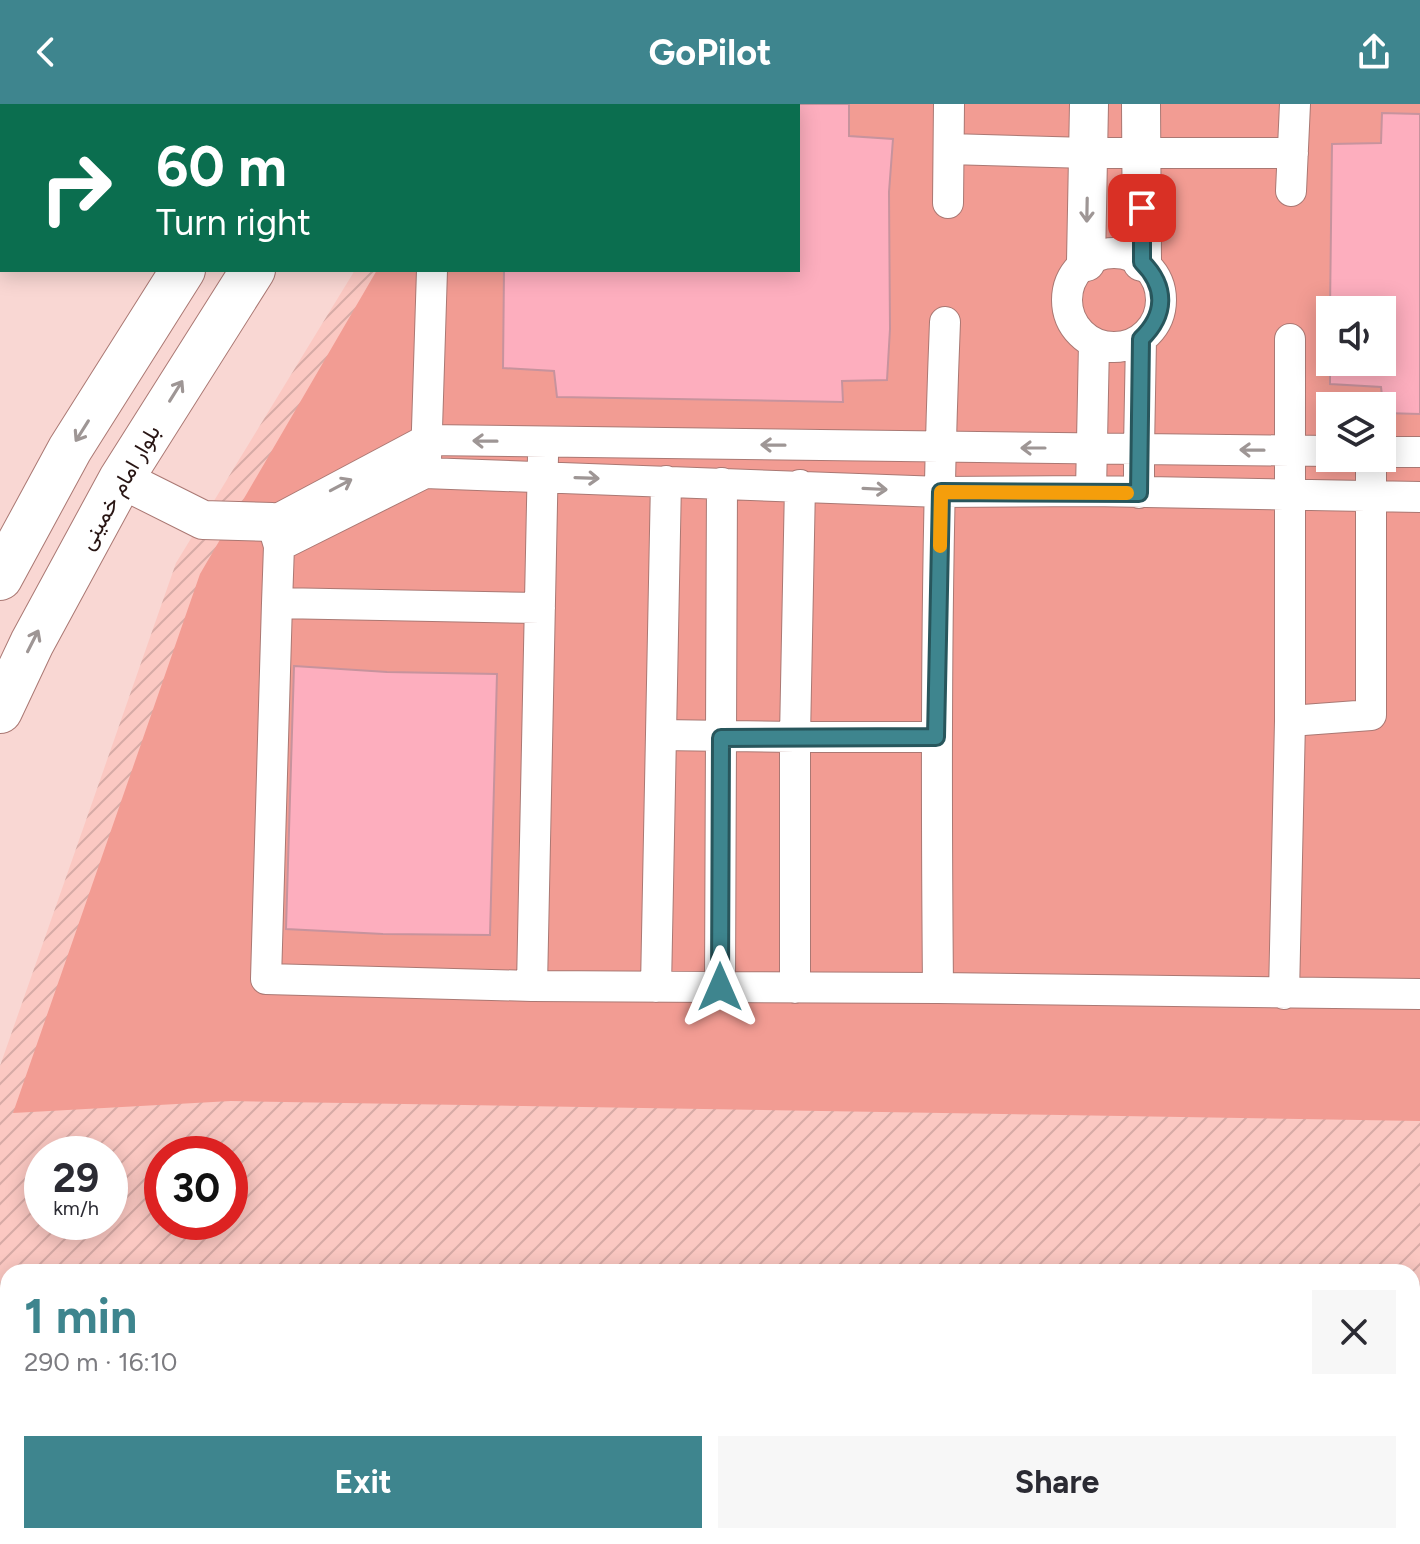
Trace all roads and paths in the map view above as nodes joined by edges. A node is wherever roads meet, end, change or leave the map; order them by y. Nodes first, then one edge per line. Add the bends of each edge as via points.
1 (949, 104) edge
2 (1089, 104) edge
3 (1141, 104) edge
4 (1295, 104) edge
5 (949, 149) junction
6 (1088, 153) junction
7 (1142, 153) junction
8 (1293, 153) junction
9 (1291, 191) dead end
10 (948, 203) dead end
11 (1086, 262) junction
12 (1142, 262) junction
13 (182, 272) edge
14 (252, 272) edge
15 (432, 272) edge
16 (945, 322) dead end
17 (1141, 339) junction
18 (1290, 339) dead end
19 (1094, 343) junction
20 (426, 440) junction
21 (544, 442) junction
22 (940, 448) junction
23 (1092, 449) junction
24 (1139, 449) junction
25 (1288, 450) junction
26 (1316, 451) edge
27 (1396, 452) edge
28 (1420, 452) edge
29 (1371, 472) edge
30 (425, 473) junction
31 (542, 476) junction
32 (121, 479) junction
33 (666, 481) junction
34 (722, 483) junction
35 (800, 485) junction
36 (1091, 491) junction
37 (941, 492) junction
38 (1139, 493) junction
39 (1288, 494) junction
40 (1370, 496) junction
41 (1420, 497) edge
42 (276, 534) junction
43 (0, 578) edge
44 (277, 603) junction
45 (540, 608) junction
46 (0, 711) edge
47 (1290, 721) junction
48 (661, 735) junction
49 (795, 737) junction
50 (936, 737) junction
51 (721, 738) junction
52 (532, 986) junction
53 (656, 987) junction
54 (720, 987) junction
55 (795, 988) junction
56 (938, 988) junction
57 (1284, 994) junction
58 (1420, 994) edge

1 - 5 street
2 - 6 street
3 - 7 street
4 - 8 street
5 - 6 street
5 - 10 street
6 - 7 street
6 -> 11 street
7 - 8 street
7 - 12 street
8 - 9 street
11 - 12 street via 1114,253
11 - 19 street via 1068,289 1067,305 1081,334
12 - 17 street via 1153,273 1161,301 1159,316
13 -> 43 main road via 70,449
32 -> 14 main road, بلوار امام خمینی
15 - 20 street
16 - 22 street
17 - 19 street via 1126,346
17 - 24 street
18 - 25 street
19 - 23 street
21 -> 20 street
20 - 30 street
42 -> 20 street
22 -> 21 street
21 - 31 street
23 -> 22 street
22 - 37 street
23 - 24 street
23 - 36 street
25 -> 24 street
24 - 38 street
25 - 26 street
25 - 39 street
27 - 28 street
29 - 40 street
30 - 31 street
30 - 42 street
31 -> 33 street
31 - 45 street
32 - 42 street via 203,520
46 -> 32 main road, بلوار امام خمینی
33 - 34 street
33 - 48 street
34 - 35 street
34 - 51 street
35 -> 37 street
35 - 49 street
36 - 37 street
36 - 38 street
37 - 50 street
38 - 39 street
39 - 40 street
39 - 47 street
40 - 41 street
40 - 47 street via 1371,715
42 - 44 street
44 - 45 street
44 - 52 street via 266,979
45 - 52 street
47 - 57 street
48 - 51 street
48 - 53 street
49 - 50 street
49 - 51 street
49 - 55 street
50 - 56 street
51 - 54 street
52 - 53 street
53 - 54 street
54 - 55 street
55 - 56 street
56 - 57 street
57 - 58 street

